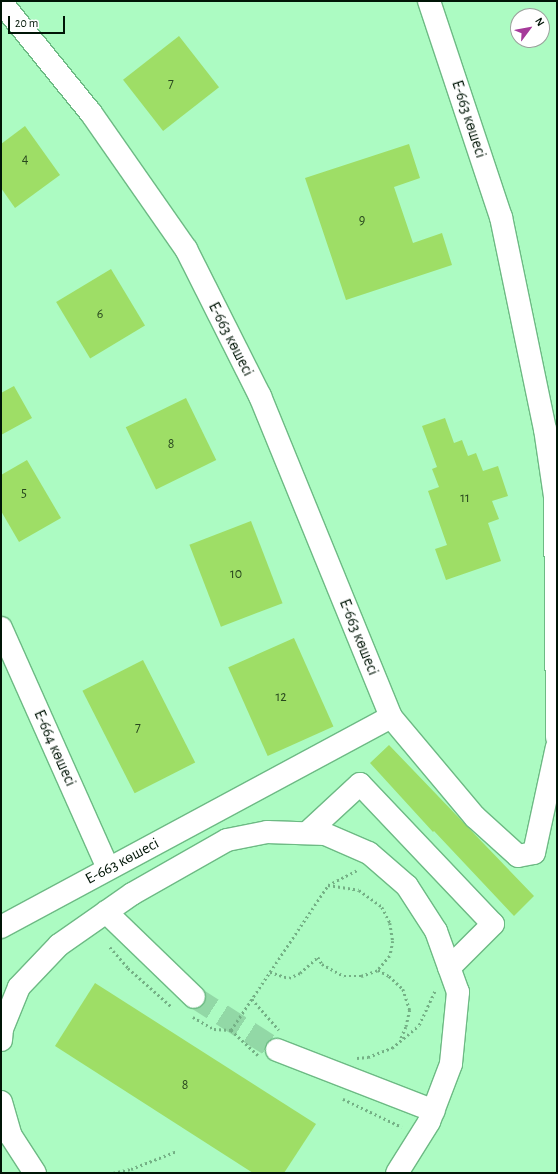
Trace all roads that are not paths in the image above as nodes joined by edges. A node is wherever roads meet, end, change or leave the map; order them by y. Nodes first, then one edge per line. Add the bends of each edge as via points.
1 (429, 1) edge
2 (1, 2) edge
3 (1, 628) edge
4 (391, 717) junction
5 (557, 737) edge
6 (557, 747) edge
7 (307, 833) junction
8 (108, 868) junction
9 (98, 918) junction
10 (1, 927) edge
11 (448, 965) junction
12 (187, 1007) tunnel mouth
13 (1, 1040) edge
14 (274, 1048) tunnel mouth
15 (1, 1104) edge
16 (434, 1110) junction
17 (35, 1173) edge
18 (397, 1173) edge

1 - 5 street, Е-663 көшесі via 501,217 545,429 555,497
2 - 4 street, Е-663 көшесі via 91,113 186,249 260,396
3 - 8 street, Е-664 көшесі
4 - 6 street, Е-663 көшесі via 475,817 518,856 534,853
4 - 8 street, Е-663 көшесі
7 - 9 street via 267,832 227,840 132,894
7 - 11 street via 325,834 369,853 407,886 436,931
7 - 11 street via 360,784 492,924
8 - 10 street, Е-663 көшесі
9 - 12 street
9 - 13 street via 59,945 19,987 2,1029
11 - 16 street via 458,992 451,1064
14 - 16 street
15 - 17 street via 11,1136
16 - 18 street

